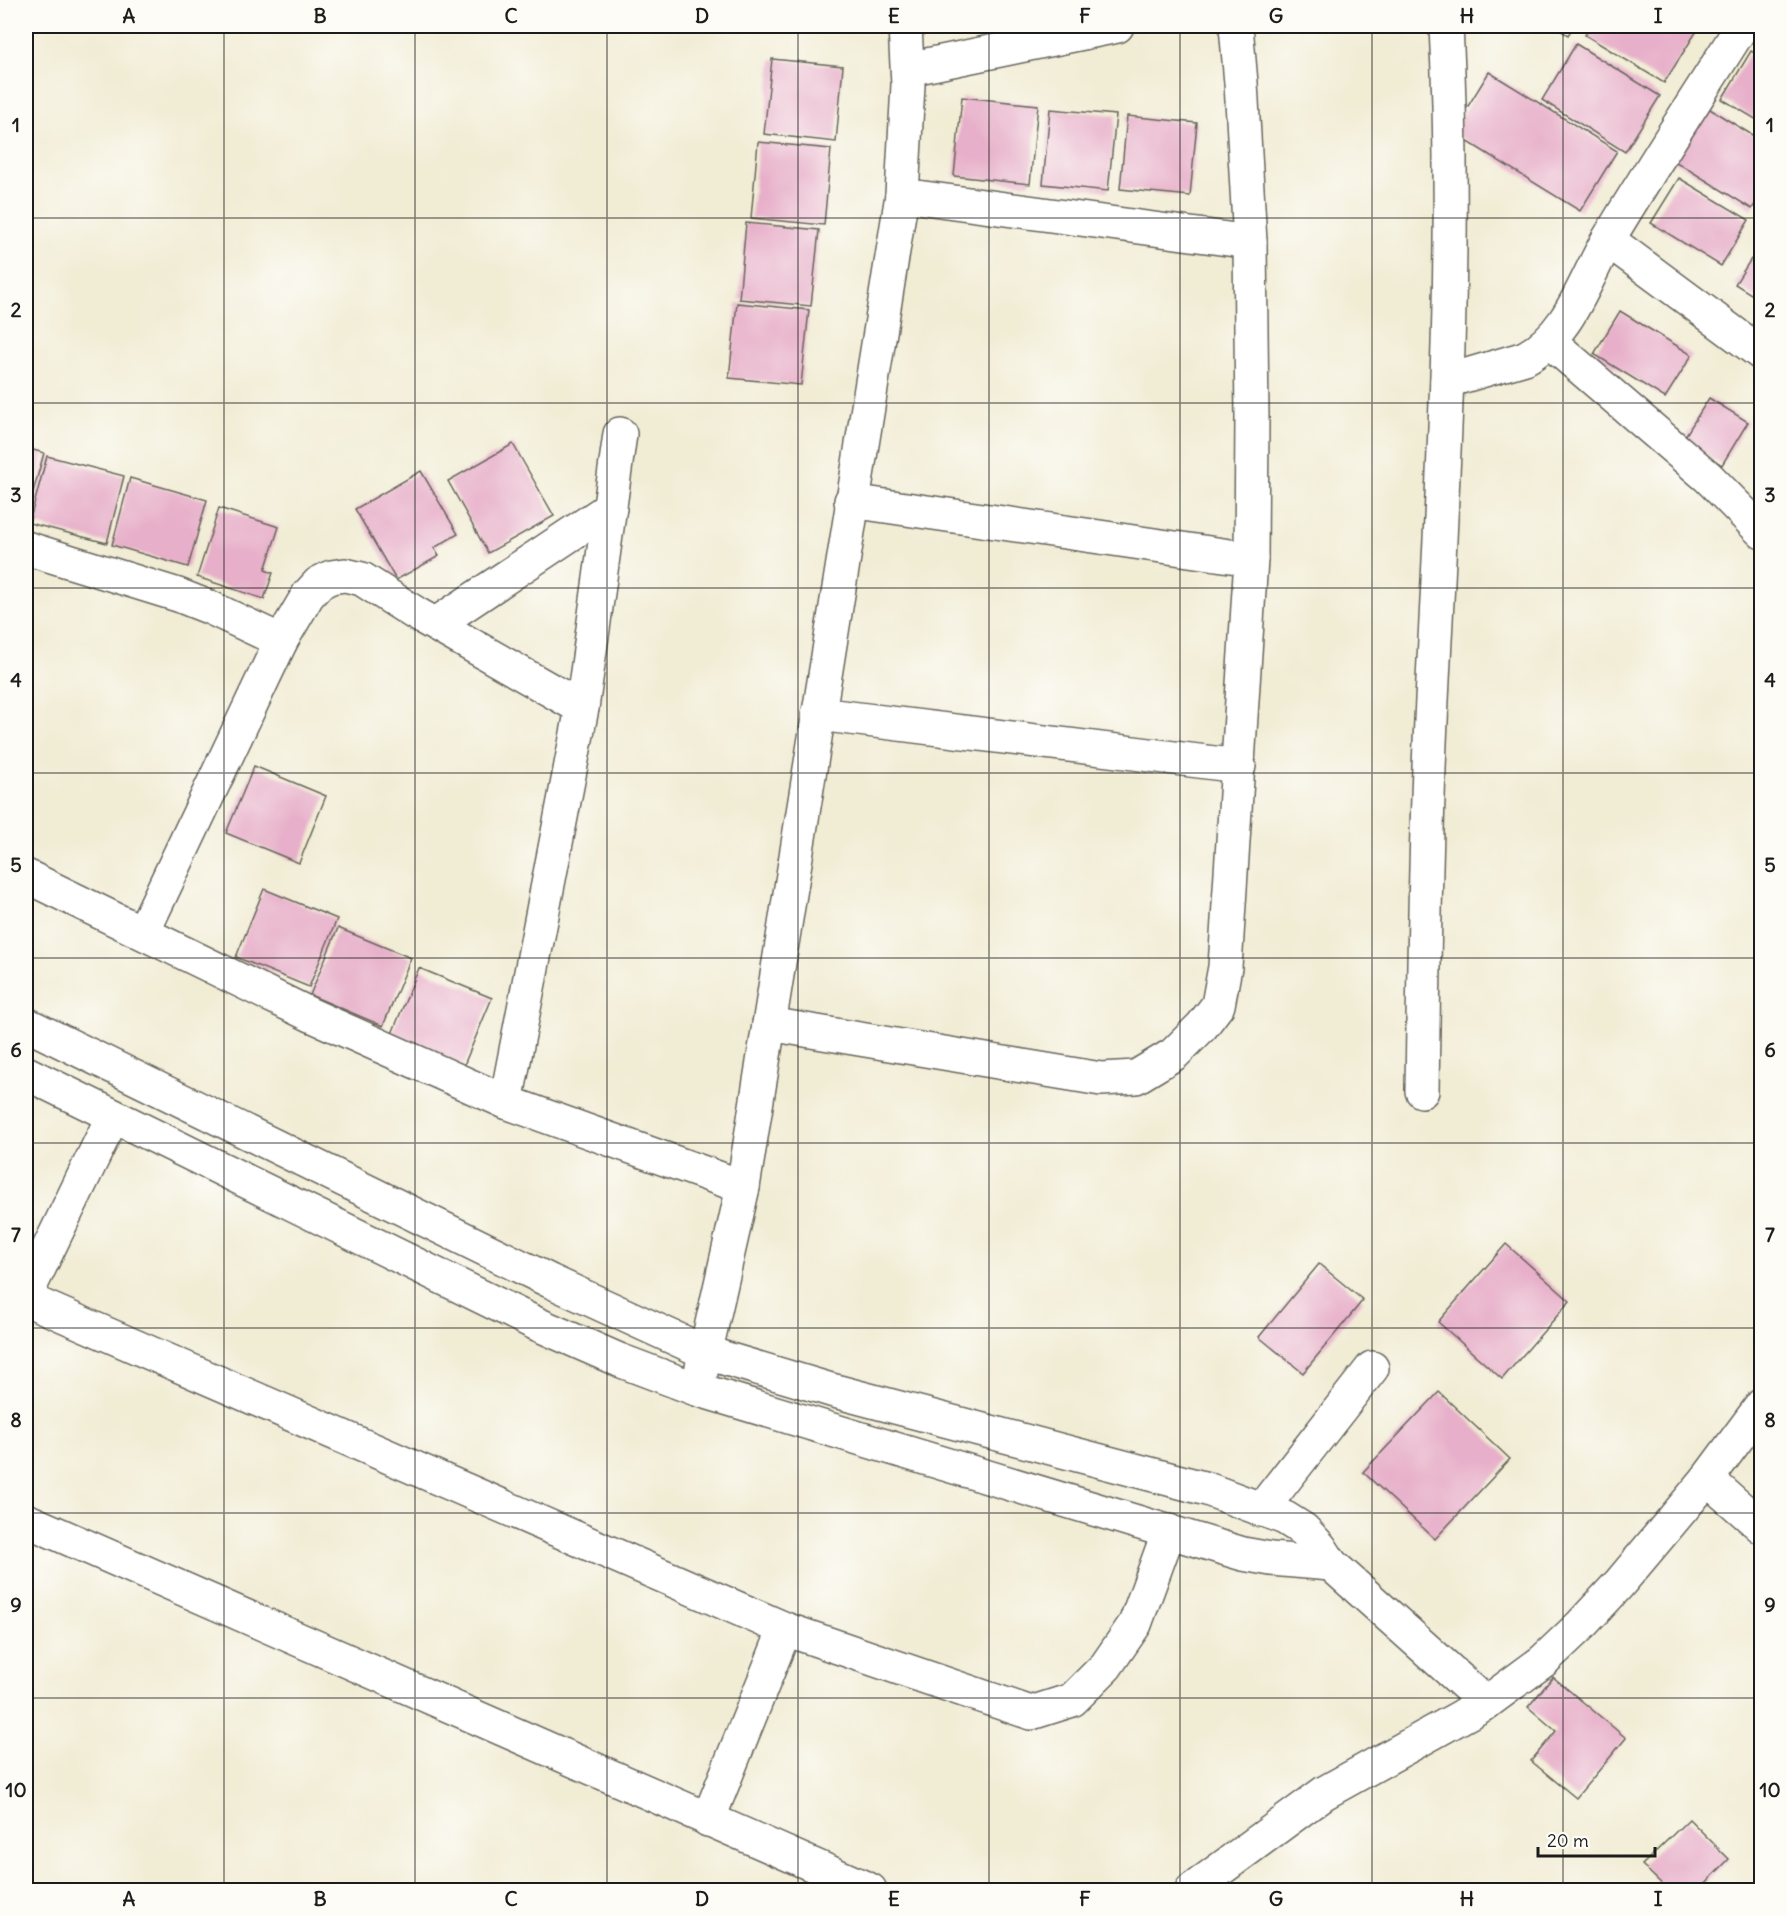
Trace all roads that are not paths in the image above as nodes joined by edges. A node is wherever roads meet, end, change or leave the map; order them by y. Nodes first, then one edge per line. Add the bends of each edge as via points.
1 (905, 26) edge
2 (1117, 26) edge
3 (1236, 26) edge
4 (1446, 26) edge
5 (1742, 26) edge
6 (1080, 29) edge
7 (908, 69) junction
8 (902, 195) junction
9 (1608, 240) junction
10 (1250, 242) junction
11 (1549, 341) junction
12 (1761, 354) edge
13 (1447, 381) junction
14 (620, 434) dead end
15 (851, 501) junction
16 (610, 508) junction
17 (1761, 532) edge
18 (26, 548) edge
19 (1251, 560) junction
20 (436, 624) junction
21 (281, 641) junction
22 (582, 708) junction
23 (818, 714) junction
24 (1239, 766) junction
25 (26, 876) edge
26 (143, 932) junction
27 (26, 1024) edge
28 (769, 1024) junction
29 (26, 1073) edge
30 (1422, 1091) dead end
31 (506, 1102) junction
32 (113, 1116) junction
33 (743, 1187) junction
34 (26, 1297) edge
35 (707, 1353) junction
36 (1372, 1368) dead end
37 (696, 1389) junction
38 (1761, 1405) edge
39 (1707, 1479) junction
40 (1261, 1510) junction
41 (26, 1520) edge
42 (1761, 1527) edge
43 (1169, 1532) junction
44 (1331, 1564) junction
45 (785, 1629) junction
46 (1486, 1703) junction
47 (708, 1820) junction
48 (870, 1890) edge
49 (1192, 1890) edge

1 - 7 street
2 - 6 street
3 - 10 street
4 - 13 street via 1450,194
5 - 9 street
6 - 7 street
7 - 8 street
8 - 10 street
8 - 15 street
9 - 11 street via 1576,303
9 - 12 street
10 - 19 street
11 - 13 street via 1525,358
11 - 17 street via 1708,477
13 - 30 street via 1424,893
14 - 16 street
15 - 19 street
15 - 23 street
16 - 20 street
16 - 22 street
18 - 21 street via 178,595
19 - 24 street
20 - 21 street via 362,579 345,575 319,583
20 - 22 street
21 - 26 street
22 - 31 street
23 - 24 street
23 - 28 street
24 - 28 street via 1226,957 1218,1005 1174,1054 1136,1077 1101,1079
25 - 26 street
26 - 31 street via 311,1016
27 - 35 street via 550,1281
28 - 33 street
29 - 32 street
31 - 33 street
32 - 34 street
32 - 37 street via 537,1324
33 - 35 street
34 - 45 street
35 - 37 street
35 - 40 street via 842,1393 1207,1489
36 - 40 street
37 - 43 street
38 - 39 street
39 - 42 street
39 - 46 street via 1581,1625 1543,1661
40 - 44 street via 1304,1530
41 - 47 street
43 - 44 street via 1243,1554
43 - 45 street via 1134,1624 1106,1665 1072,1700 1031,1713
44 - 46 street
45 - 47 street
46 - 49 street via 1324,1793
47 - 48 street

